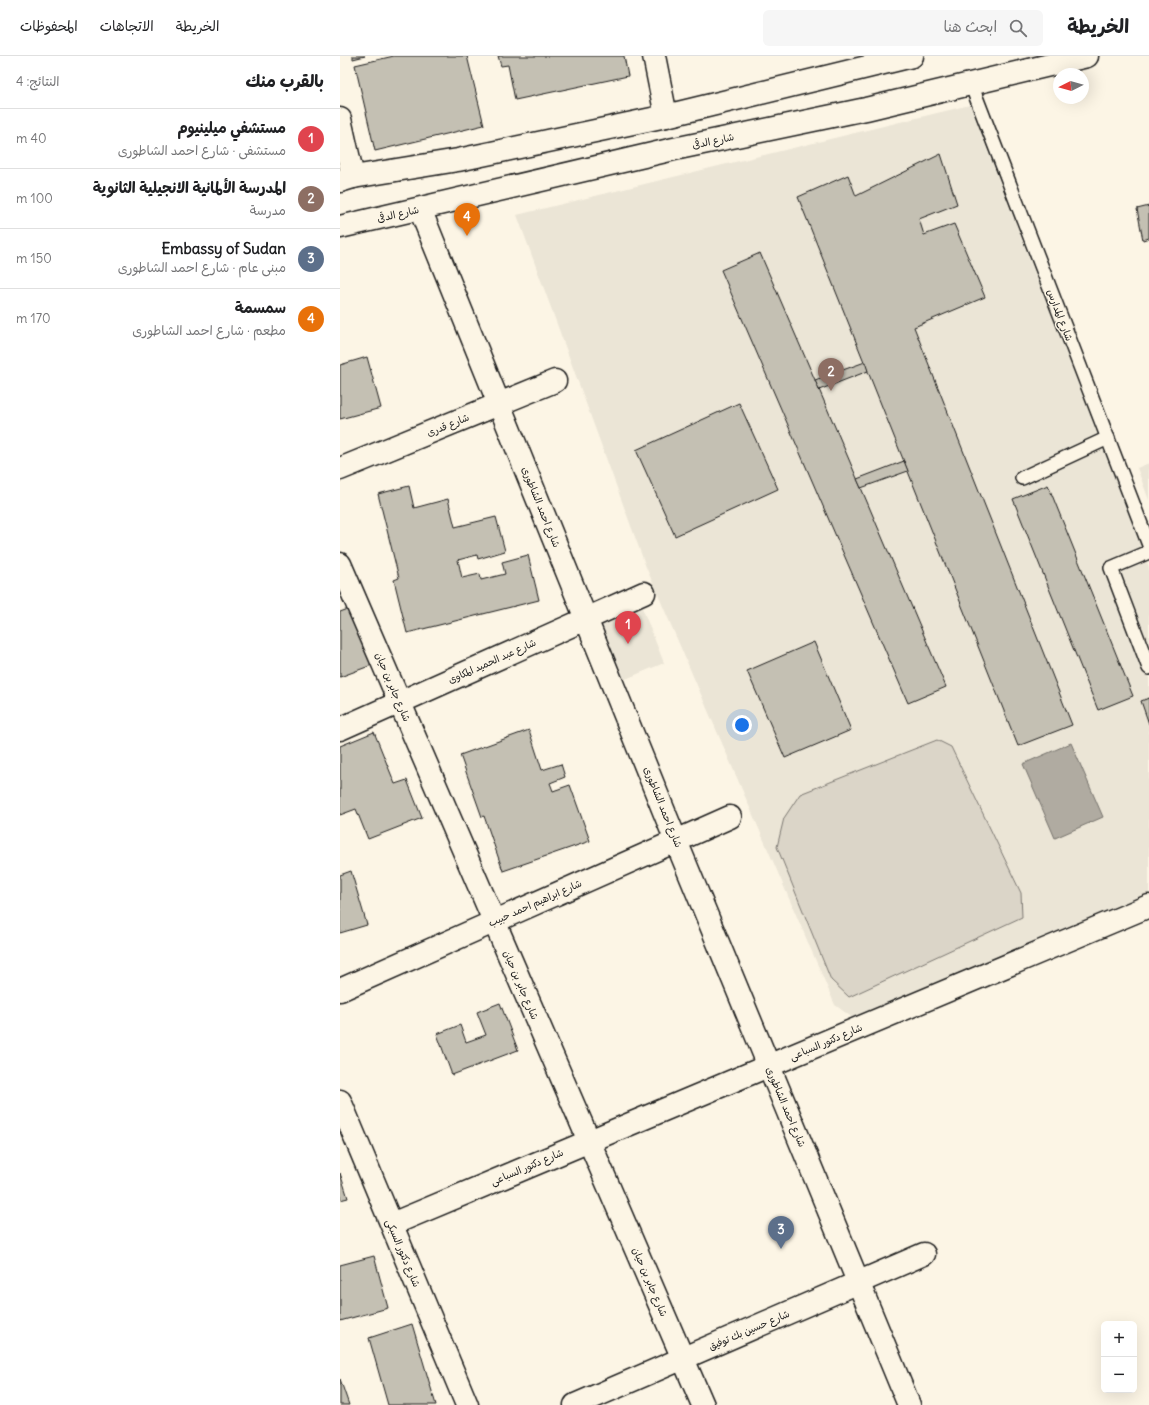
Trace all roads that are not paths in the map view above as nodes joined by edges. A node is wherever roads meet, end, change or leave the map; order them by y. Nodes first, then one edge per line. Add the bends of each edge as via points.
1 (654, 56) edge
2 (912, 56) edge
3 (1087, 56) edge
4 (971, 84) junction
5 (666, 116) junction
6 (340, 119) edge
7 (346, 179) edge
8 (420, 208) junction
9 (340, 227) edge
10 (555, 381) dead end
11 (499, 404) junction
12 (1108, 438) junction
13 (340, 469) edge
14 (1022, 478) dead end
15 (1149, 545) edge
16 (1149, 552) edge
17 (340, 564) edge
18 (644, 593) dead end
19 (586, 619) junction
20 (1149, 668) edge
21 (400, 703) junction
22 (340, 729) edge
23 (730, 817) dead end
24 (676, 841) junction
25 (1149, 906) edge
26 (494, 922) junction
27 (340, 990) edge
28 (769, 1066) junction
29 (340, 1101) edge
30 (589, 1141) junction
31 (392, 1224) junction
32 (924, 1254) dead end
33 (859, 1283) junction
34 (683, 1358) junction
35 (467, 1405) edge
36 (575, 1405) edge
37 (703, 1405) edge
38 (909, 1405) edge

1 - 5 street
2 - 5 street
3 - 4 street, شارع الدقى
4 - 8 street, شارع الدقى
4 - 12 lane, شارع المدارس
5 - 7 street via 458,160
6 - 7 street
8 - 9 street, شارع الدقى
8 - 11 street, شارع احمد الشاطورى
10 - 11 street, شارع قدرى
11 - 13 street, شارع قدرى
11 - 19 street, شارع احمد الشاطورى
12 - 14 lane
12 - 15 lane, شارع المدارس
16 - 20 lane via 1111,568
17 - 21 street, شارع جابر بن حيان
18 - 19 street, شارع عبد الحميد المكاوى
19 - 21 street, شارع عبد الحميد المكاوى
19 - 24 street, شارع احمد الشاطورى
21 - 22 street, شارع عبد الحميد المكاوى
21 - 26 street, شارع جابر بن حيان
23 - 24 street, شارع ابراهيم احمد حبيب
24 - 26 street, شارع ابراهيم احمد حبيب
24 - 28 street, شارع احمد الشاطورى
25 - 28 street, شارع دكتور السباعى
26 - 27 street, شارع ابراهيم احمد حبيب
26 - 30 street, شارع جابر بن حيان
28 - 30 street, شارع دكتور السباعى
28 - 33 street, شارع احمد الشاطورى
29 - 31 street, شارع دكتور السبكى
30 - 31 street, شارع دكتور السباعى
30 - 34 street, شارع جابر بن حيان
31 - 35 street, شارع دكتور السبكى
32 - 33 street, شارع حسين بك توفيق
33 - 34 street, شارع حسين بك توفيق
33 - 38 street, شارع احمد الشاطورى
34 - 36 street, شارع حسين بك توفيق
34 - 37 street, شارع جابر بن حيان

